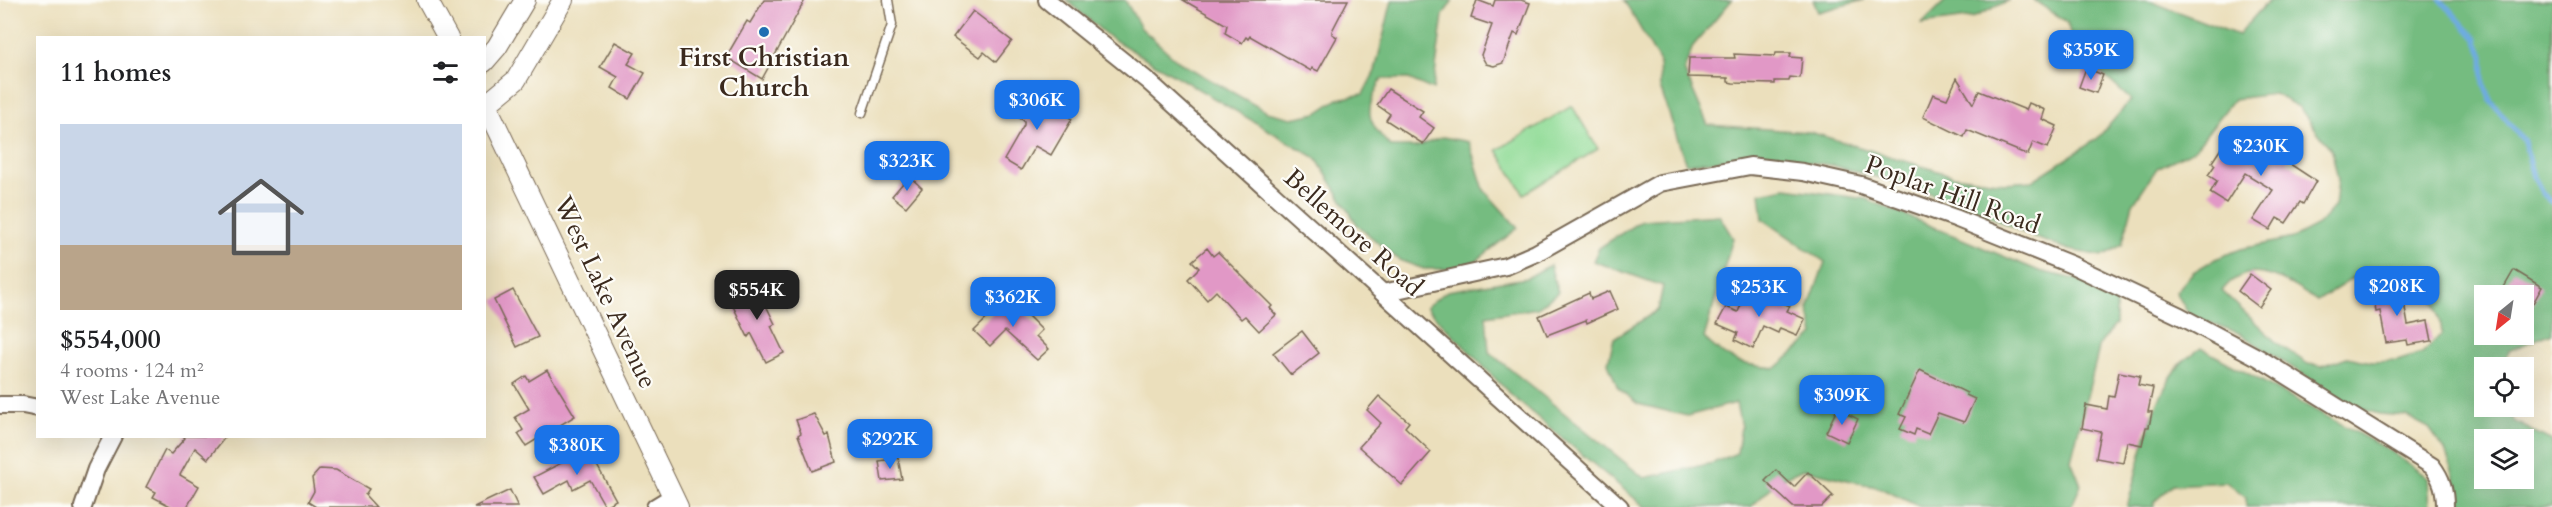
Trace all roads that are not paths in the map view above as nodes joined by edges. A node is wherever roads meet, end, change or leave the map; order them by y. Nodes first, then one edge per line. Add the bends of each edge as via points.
1 (427, 0) edge
2 (525, 0) edge
3 (563, 0) edge
4 (888, 0) edge
5 (1047, 0) edge
6 (447, 36) edge
7 (486, 60) edge
8 (486, 102) edge
9 (486, 105) edge
10 (862, 113) dead end
11 (1383, 293) junction
12 (0, 405) edge
13 (36, 408) edge
14 (109, 438) edge
15 (676, 502) edge
16 (83, 507) edge
17 (655, 507) edge
18 (1620, 507) edge
19 (2445, 507) edge

1 - 6 street
2 - 7 street
3 - 8 street via 516,80
4 - 10 lane via 891,25
5 - 11 street, Bellemore Road via 1149,82
9 - 15 street, West Lake Avenue
11 - 18 street, Bellemore Road
11 - 19 street, Poplar Hill Road via 1506,266 1660,183 1750,166 1803,172 1861,186 1955,218 2072,265 2180,316 2259,358 2432,466 2441,477
12 - 13 street
14 - 16 street
15 - 17 street

